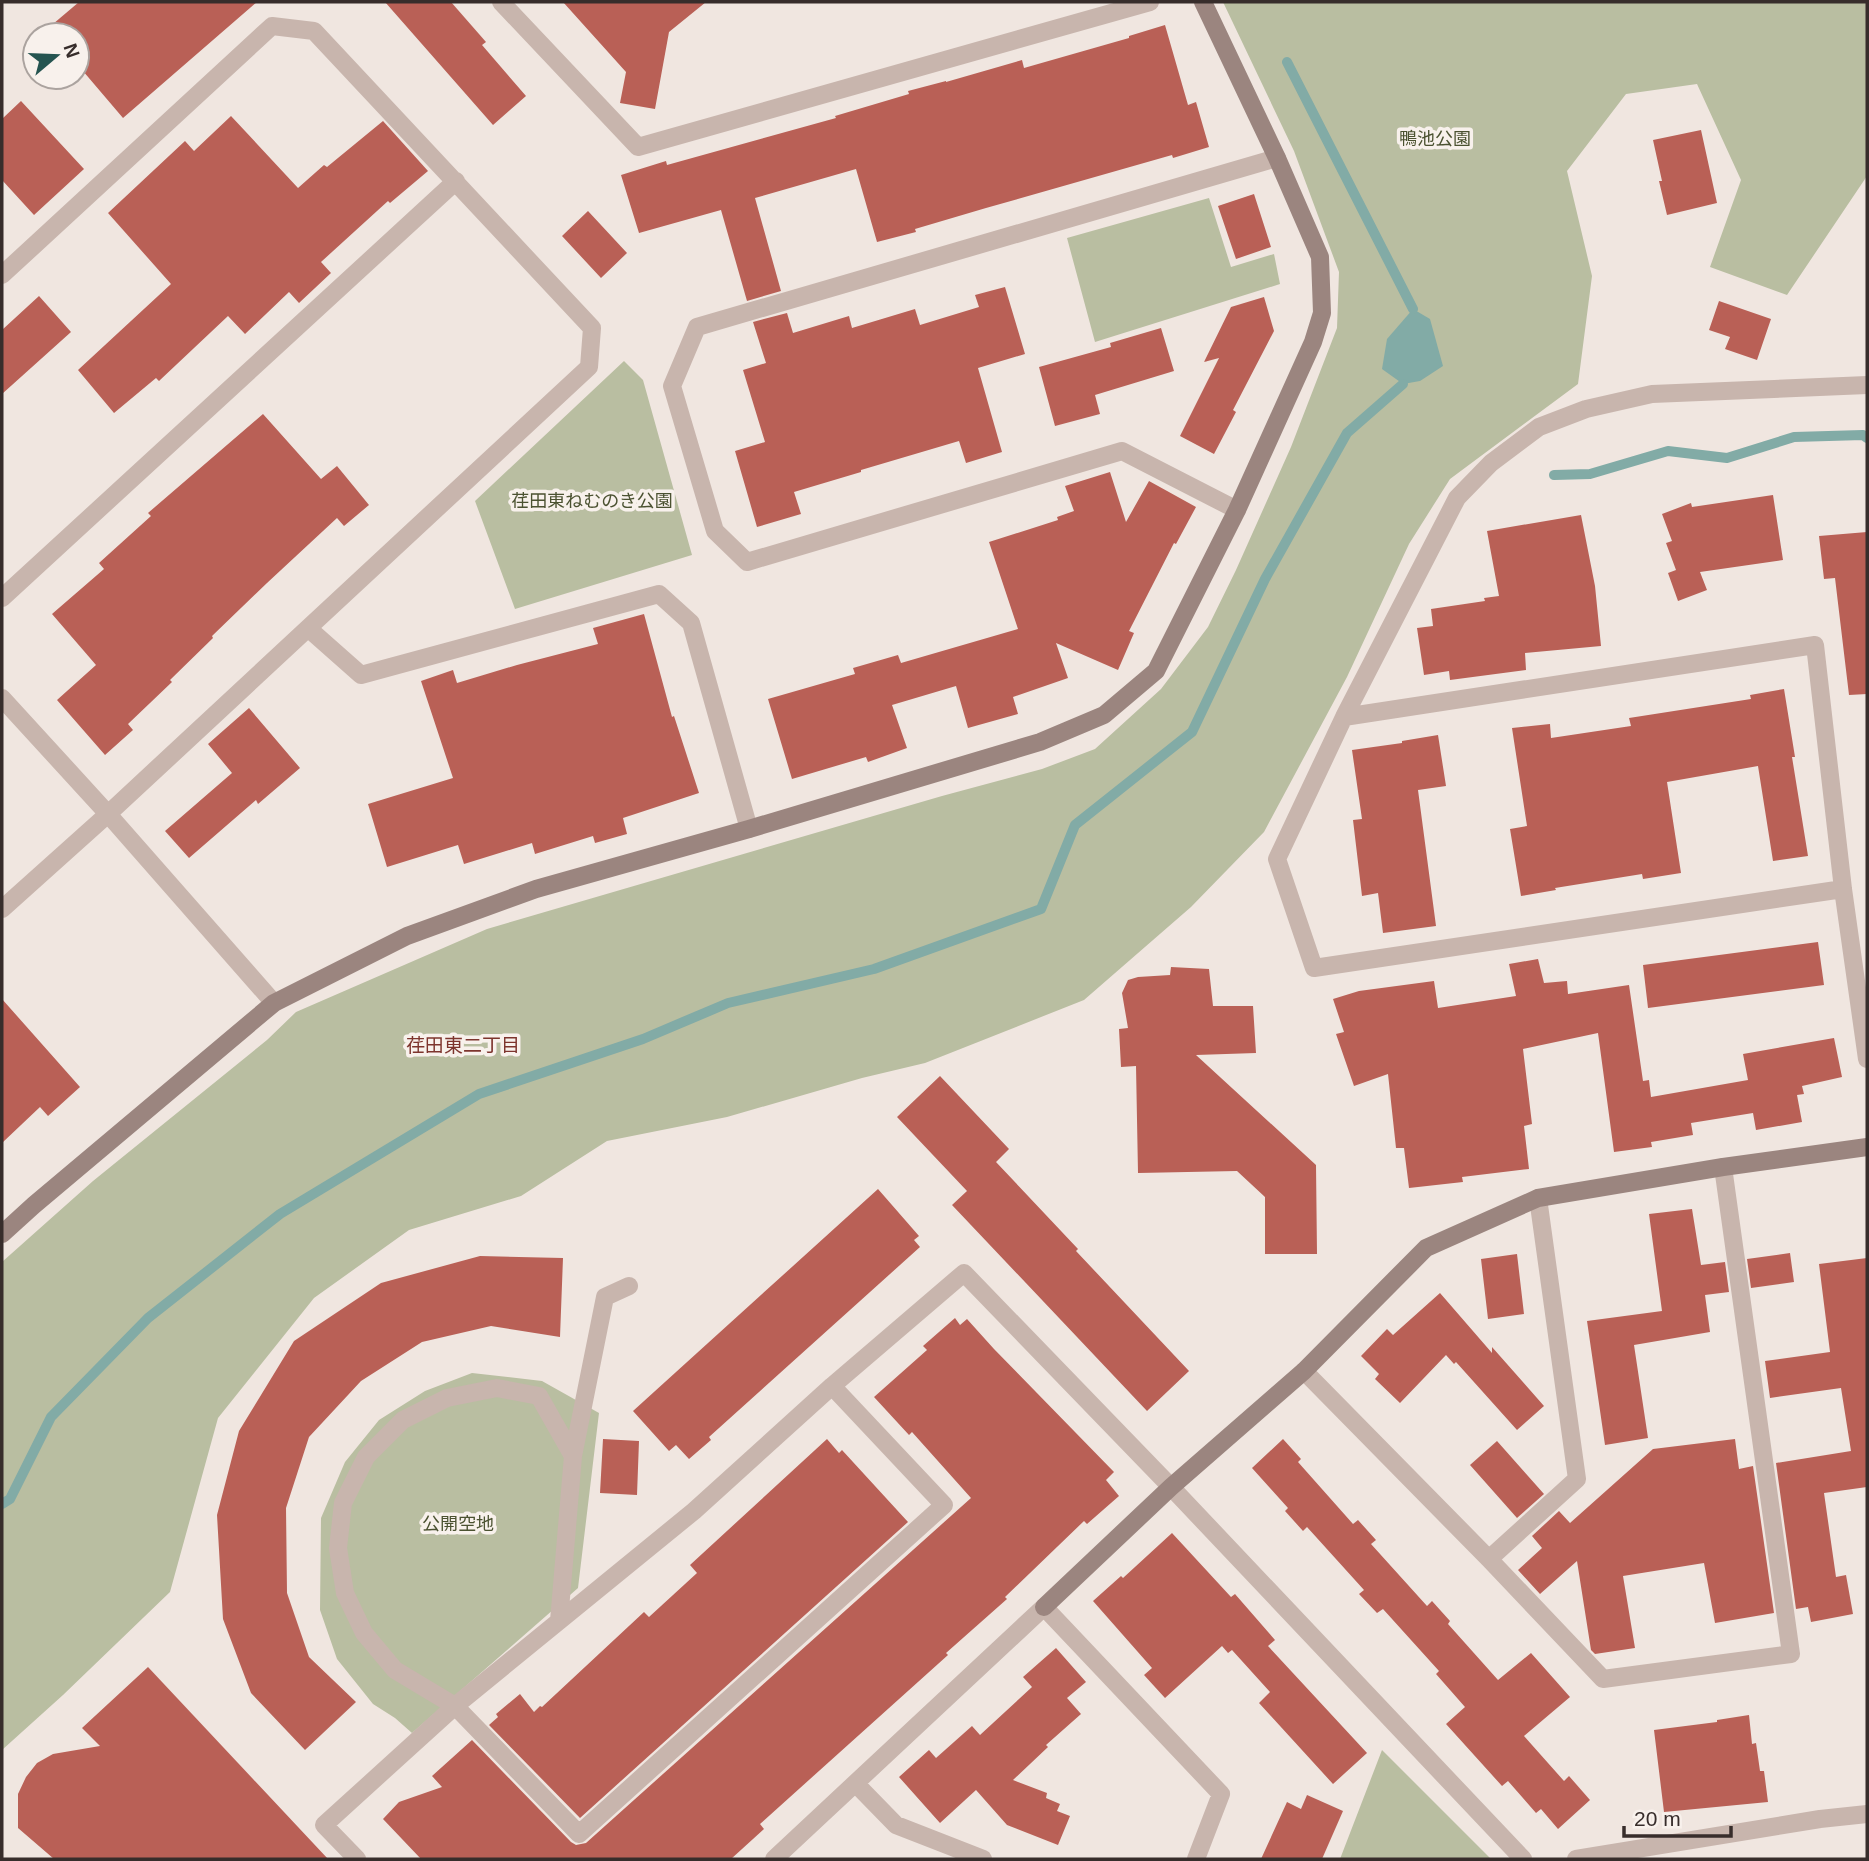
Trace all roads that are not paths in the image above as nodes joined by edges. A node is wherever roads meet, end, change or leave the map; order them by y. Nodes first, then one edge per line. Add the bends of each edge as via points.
1 (501, 2) edge
2 (1150, 2) edge
3 (1203, 2) edge
4 (1277, 158) junction
5 (456, 181) junction
6 (2, 275) edge
7 (1867, 385) edge
8 (1237, 510) junction
9 (2, 598) edge
10 (309, 629) junction
11 (2, 698) edge
12 (1344, 717) junction
13 (108, 814) junction
14 (748, 829) junction
15 (1843, 889) junction
16 (2, 909) edge
17 (1862, 983) edge
18 (274, 1003) junction
19 (1867, 1059) edge
20 (1867, 1146) edge
21 (1723, 1167) junction
22 (1538, 1198) junction
23 (2, 1234) edge
24 (629, 1286) dead end
25 (1304, 1371) junction
26 (832, 1386) junction
27 (573, 1456) junction
28 (1171, 1487) junction
29 (1489, 1559) junction
30 (1045, 1607) junction
31 (559, 1621) junction
32 (455, 1706) junction
33 (856, 1784) dead end
34 (1867, 1814) edge
35 (357, 1859) edge
36 (774, 1859) edge
37 (983, 1859) edge
38 (1196, 1859) edge
39 (1523, 1859) edge
40 (1576, 1859) edge

1 - 2 street via 638,147
3 - 4 street
4 - 8 street via 1320,257 1322,313
4 - 8 street via 697,327 672,386 715,531 747,562 1122,451
5 - 6 street via 314,31 272,26
5 - 9 street
5 - 10 street via 592,328 589,367
7 - 12 street via 1653,394 1586,409 1539,427 1491,463 1457,498
8 - 14 street via 1156,671 1104,715 1040,742
10 - 13 street
10 - 14 street via 361,675 659,594 691,623
11 - 13 street
12 - 15 street via 1815,645
12 - 15 street via 1277,859 1314,968
13 - 16 street
13 - 18 street
14 - 18 street via 471,912 407,936
15 - 17 street
17 - 19 street
18 - 23 street
20 - 21 street
21 - 22 street
21 - 29 street via 1791,1654 1603,1679
22 - 25 street via 1426,1248
22 - 29 street via 1577,1479
24 - 27 street via 605,1297
25 - 28 street
25 - 29 street
26 - 28 street via 964,1273
26 - 31 street via 694,1511
26 - 32 street via 944,1504 579,1834
27 - 31 street
27 - 32 street via 539,1396 498,1388 447,1398 403,1420 366,1457 343,1503 338,1548 345,1593 364,1633 395,1670
28 - 30 street
28 - 39 street
30 - 36 street
30 - 38 street via 1221,1794
31 - 32 street
32 - 35 street via 324,1825
33 - 37 street via 896,1825
34 - 40 street

